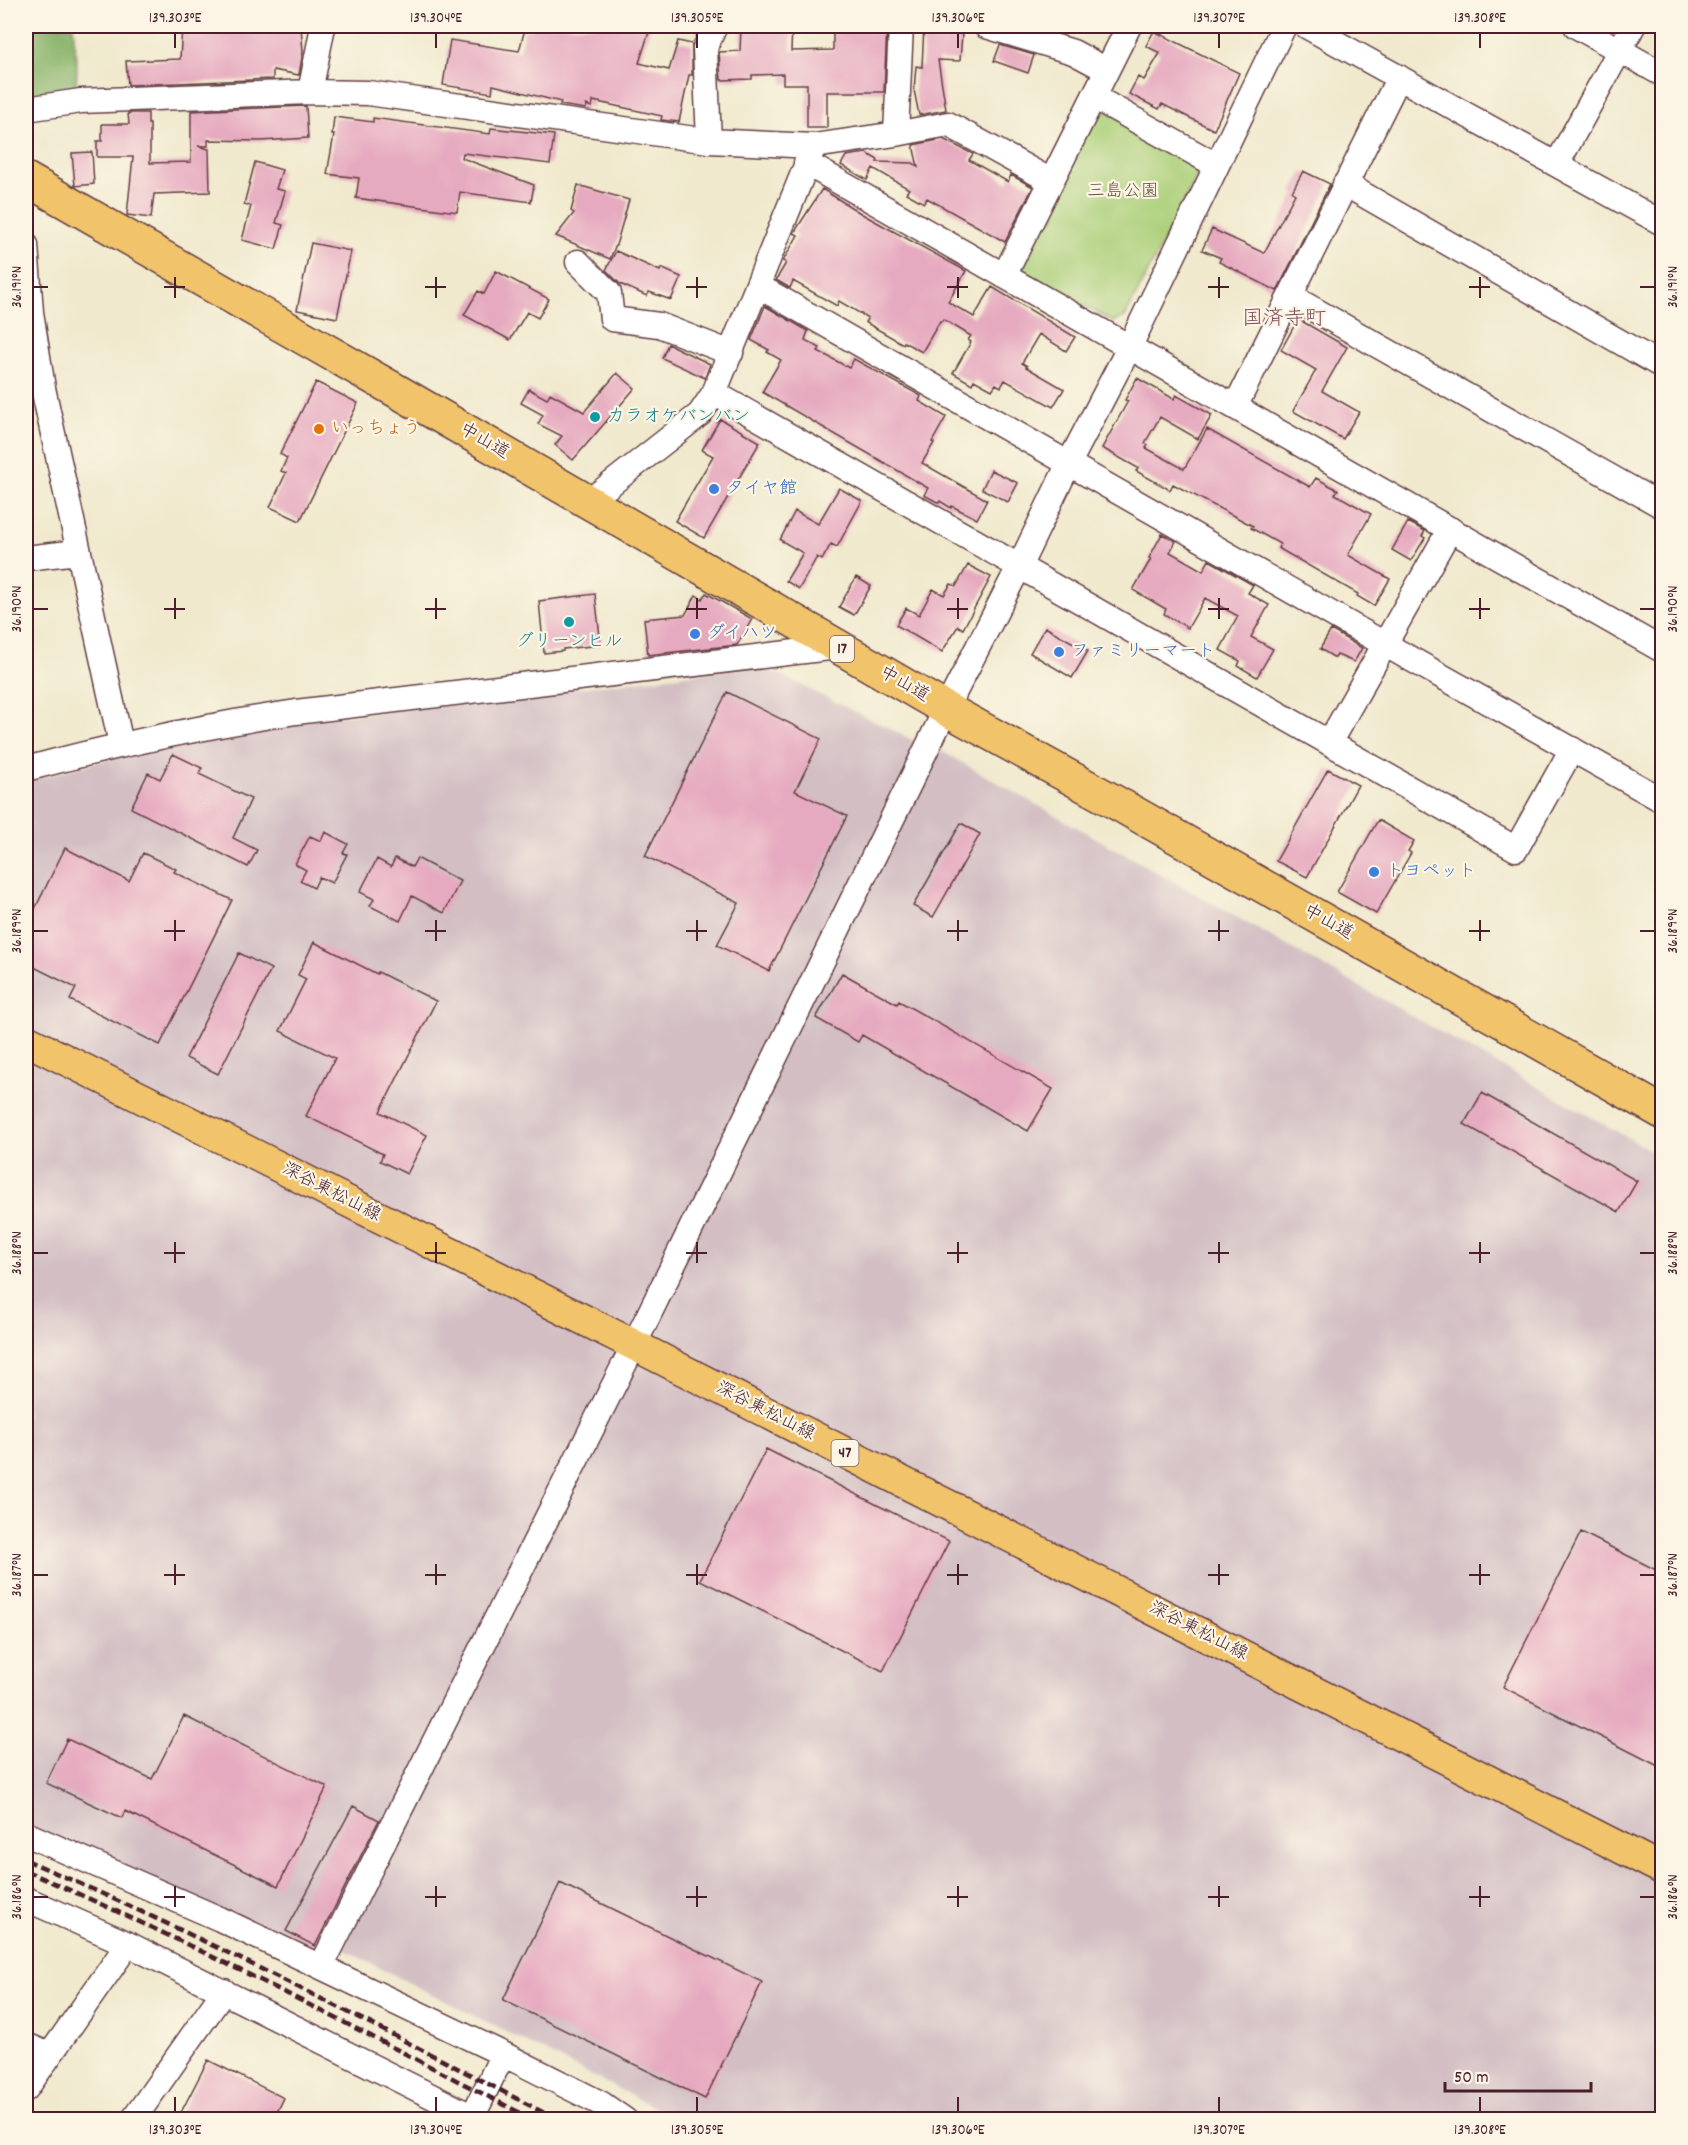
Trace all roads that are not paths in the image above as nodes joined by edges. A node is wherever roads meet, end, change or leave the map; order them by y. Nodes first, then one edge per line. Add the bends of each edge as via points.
1 (323, 26) edge
2 (715, 26) edge
3 (901, 26) edge
4 (989, 26) edge
5 (1129, 26) edge
6 (1284, 26) edge
7 (1306, 26) edge
8 (1576, 26) edge
9 (1633, 26) edge
10 (1620, 50) junction
11 (1107, 70) junction
12 (1662, 74) edge
13 (1399, 77) junction
14 (310, 92) junction
15 (1094, 97) junction
16 (26, 109) edge
17 (896, 134) junction
18 (709, 141) junction
19 (810, 154) junction
20 (1557, 164) junction
21 (1216, 165) junction
22 (26, 179) edge
23 (1050, 181) junction
24 (1345, 184) junction
25 (1662, 223) edge
26 (26, 245) edge
27 (578, 262) dead end
28 (1004, 276) junction
29 (758, 286) junction
30 (1290, 296) junction
31 (28, 313) edge
32 (1129, 348) junction
33 (730, 353) junction
34 (1662, 366) edge
35 (714, 393) junction
36 (1235, 407) junction
37 (1069, 464) junction
38 (588, 502) junction
39 (1662, 506) edge
40 (1450, 529) junction
41 (78, 552) junction
42 (26, 558) edge
43 (1019, 567) junction
44 (1386, 645) junction
45 (838, 647) junction
46 (1662, 650) edge
47 (946, 709) junction
48 (1329, 743) junction
49 (122, 744) junction
50 (1572, 749) junction
51 (26, 769) edge
52 (1662, 800) edge
53 (26, 1040) edge
54 (1662, 1112) edge
55 (634, 1345) junction
56 (26, 1834) edge
57 (1662, 1869) edge
58 (26, 1899) edge
59 (128, 1944) junction
60 (321, 1966) junction
61 (224, 1991) junction
62 (26, 2045) edge
63 (503, 2054) junction
64 (50, 2055) junction
65 (26, 2089) edge
66 (474, 2118) edge
67 (133, 2120) edge
68 (625, 2120) edge

1 - 14 street
2 - 18 street via 705,48
3 - 17 street
4 - 11 street via 1073,52
5 - 11 street
6 - 21 street
7 - 13 street
8 - 10 street
9 - 10 street
10 - 12 street
10 - 20 street
11 - 15 street
13 - 20 street
13 - 24 street
14 - 16 street via 81,101
14 - 18 street via 380,95
15 - 21 street
15 - 23 street
17 - 19 street
17 - 23 street via 948,124
18 - 19 street
19 - 28 street
19 - 29 street
20 - 25 street
21 - 32 street
22 - 38 highway, 中山道 / 17
23 - 28 street
24 - 30 street
24 - 34 street
26 - 31 street
27 - 33 street via 609,293 612,319 658,325
28 - 32 street
29 - 33 street
29 - 37 street
30 - 36 street
30 - 39 street
31 - 41 street
32 - 36 street
32 - 37 street
33 - 35 street
35 - 38 street via 699,414
35 - 43 street
36 - 40 street
37 - 43 street
37 - 44 street
38 - 45 highway, 中山道 / 17
40 - 44 street
40 - 46 street
41 - 42 street
41 - 49 street
43 - 47 street
43 - 48 street
44 - 48 street
44 - 50 street
45 - 47 highway, 中山道 / 17
45 - 49 street via 296,712
47 - 54 highway, 中山道 / 17
47 - 55 street
48 - 50 street via 1516,849
49 - 51 street
50 - 52 street
53 - 55 main road, 深谷東松山線 / 47
55 - 57 main road, 深谷東松山線 / 47
55 - 60 street
56 - 60 street
58 - 59 street
59 - 61 street
59 - 64 street
60 - 63 street
61 - 66 street
61 - 67 street
62 - 64 street
63 - 66 street
63 - 68 street via 602,2104
64 - 65 street

